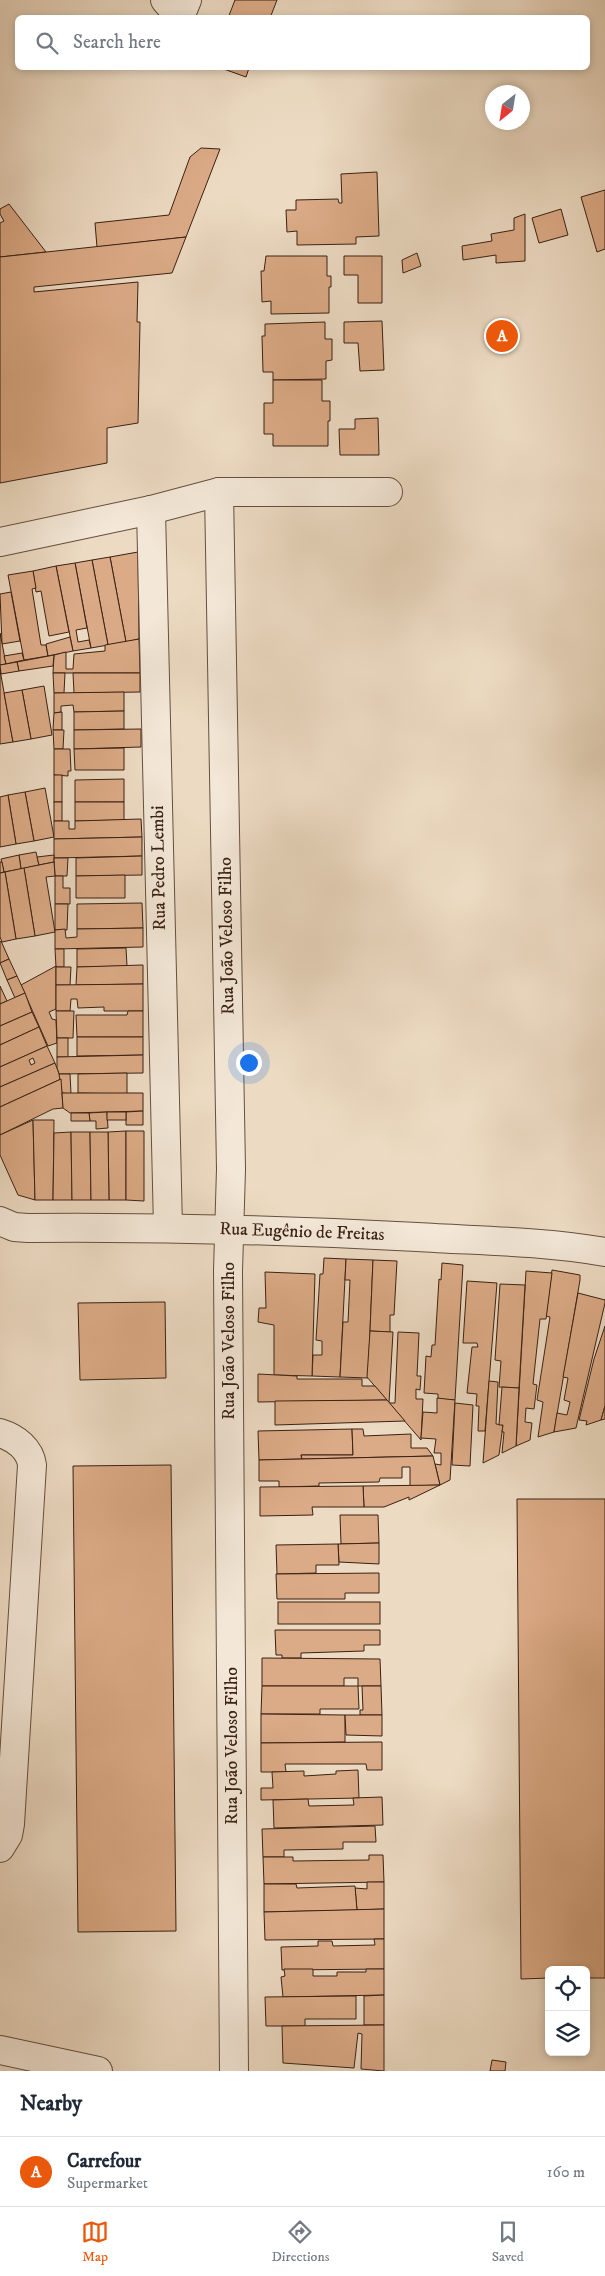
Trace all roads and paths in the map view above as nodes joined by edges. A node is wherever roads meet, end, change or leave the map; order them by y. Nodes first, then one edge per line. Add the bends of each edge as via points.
1 (165, 0) edge
2 (187, 0) edge
3 (178, 15) edge
4 (181, 15) edge
5 (220, 492) junction
6 (388, 492) dead end
7 (151, 510) junction
8 (0, 542) edge
9 (0, 1221) edge
10 (168, 1227) junction
11 (229, 1230) junction
12 (605, 1252) edge
13 (0, 1433) edge
14 (0, 1848) edge
15 (0, 2050) edge
16 (98, 2071) edge
17 (234, 2071) edge

1 - 3 street
2 - 4 street
5 - 6 street
5 - 7 street
5 - 11 street, Rua João Veloso Filho via 231,1169
7 - 8 street
7 - 10 street, Rua Pedro Lembi
9 - 10 street, Rua Eugênio de Freitas via 28,1228
10 - 11 street, Rua Eugênio de Freitas
11 - 12 street, Rua Eugênio de Freitas via 366,1234 570,1246
11 - 17 street, Rua João Veloso Filho
13 - 14 street via 24,1448 31,1456 32,1465 10,1824
15 - 16 street

